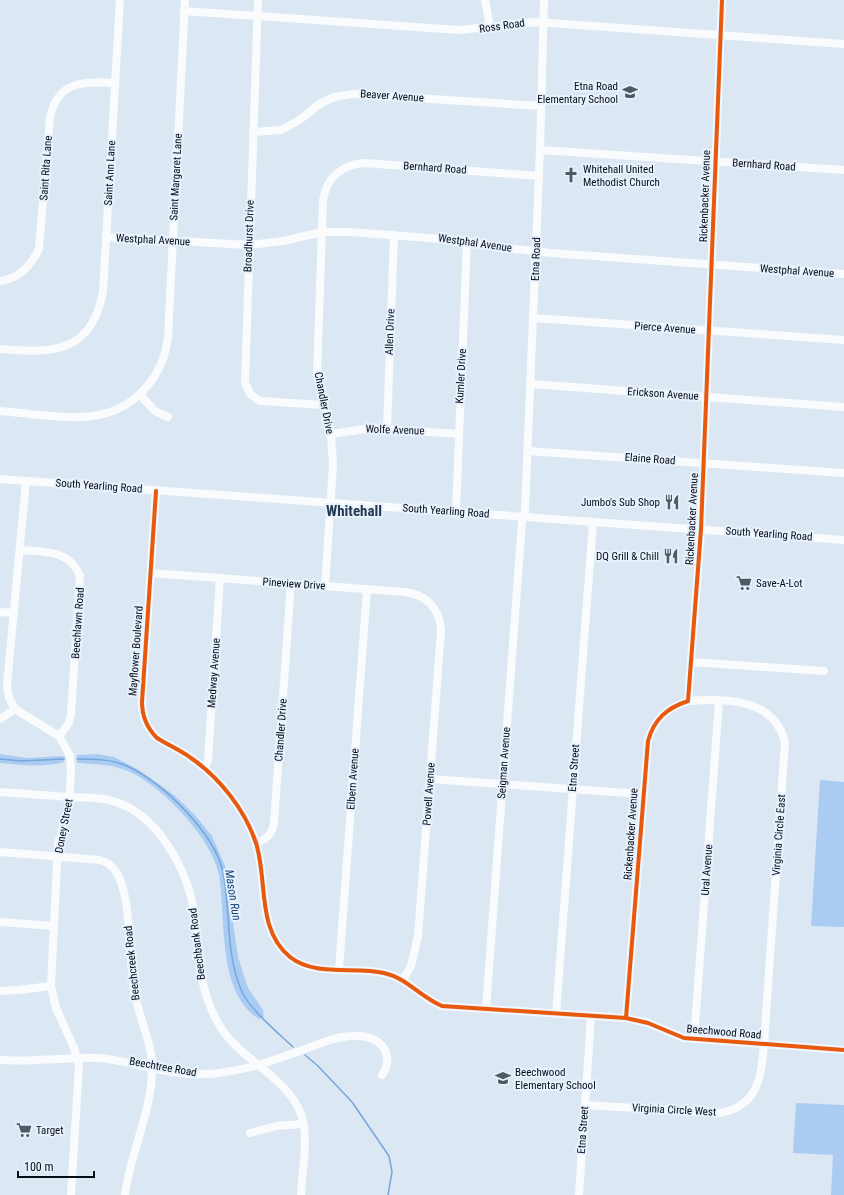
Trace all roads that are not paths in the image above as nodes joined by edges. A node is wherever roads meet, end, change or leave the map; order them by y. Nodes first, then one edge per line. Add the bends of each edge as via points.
1 (120, 0) edge
2 (185, 0) edge
3 (258, 0) edge
4 (486, 0) edge
5 (544, 0) edge
6 (722, 0) edge
7 (184, 11) junction
8 (257, 16) junction
9 (543, 23) junction
10 (490, 27) junction
11 (720, 35) junction
12 (844, 44) edge
13 (115, 83) junction
14 (541, 106) junction
15 (253, 132) junction
16 (540, 150) junction
17 (716, 161) junction
18 (844, 170) edge
19 (335, 175) joint
20 (539, 176) junction
21 (322, 232) junction
22 (394, 235) junction
23 (106, 237) junction
24 (173, 241) junction
25 (467, 241) junction
26 (249, 245) junction
27 (536, 252) junction
28 (711, 265) junction
29 (844, 274) edge
30 (0, 280) edge
31 (533, 318) junction
32 (709, 331) junction
33 (844, 340) edge
34 (0, 349) edge
35 (531, 384) junction
36 (140, 394) junction
37 (706, 397) junction
38 (323, 405) junction
39 (844, 407) edge
40 (0, 411) edge
41 (168, 417) dead end
42 (387, 429) junction
43 (331, 434) junction
44 (459, 434) junction
45 (528, 451) junction
46 (704, 463) junction
47 (844, 473) edge
48 (0, 479) edge
49 (26, 481) junction
50 (156, 491) junction
51 (332, 503) junction
52 (456, 512) junction
53 (523, 517) junction
54 (593, 522) junction
55 (701, 530) junction
56 (844, 540) edge
57 (21, 550) junction
58 (151, 573) junction
59 (220, 578) junction
60 (291, 583) junction
61 (325, 586) junction
62 (367, 589) junction
63 (433, 606) joint
64 (0, 612) edge
65 (13, 613) junction
66 (691, 662) junction
67 (824, 671) dead end
68 (688, 701) junction
69 (719, 701) junction
70 (15, 709) junction
71 (0, 719) edge
72 (59, 736) junction
73 (204, 768) junction
74 (430, 779) junction
75 (502, 784) junction
76 (573, 788) junction
77 (0, 792) edge
78 (643, 794) junction
79 (70, 797) junction
80 (256, 843) junction
81 (0, 852) edge
82 (58, 856) junction
83 (0, 922) edge
84 (53, 926) junction
85 (339, 969) junction
86 (403, 980) junction
87 (51, 986) junction
88 (0, 991) edge
89 (486, 1009) junction
90 (556, 1014) junction
91 (591, 1016) junction
92 (626, 1018) junction
93 (694, 1040) junction
94 (764, 1044) junction
95 (844, 1050) edge
96 (78, 1058) junction
97 (0, 1060) edge
98 (153, 1066) junction
99 (258, 1066) junction
100 (382, 1075) dead end
101 (585, 1105) junction
102 (303, 1124) junction
103 (250, 1133) dead end
104 (71, 1195) edge
105 (125, 1195) edge
106 (301, 1195) edge
107 (579, 1195) edge

1 - 13 street, Saint Ann Lane
2 - 7 street, Saint Margaret Lane
3 - 8 street, Broadhurst Drive
4 - 10 street
5 - 9 street, Etna Road
6 - 11 street, Rickenbacker Avenue
7 - 8 street, Ross Road
7 - 24 street, Saint Margaret Lane
8 - 10 street, Ross Road via 459,30
8 - 15 street, Broadhurst Drive
9 - 10 street, Ross Road via 524,22
9 - 11 street, Ross Road
9 - 14 street, Etna Road
11 - 12 street, Ross Road
11 - 17 street, Rickenbacker Avenue
13 - 23 street, Saint Ann Lane
13 - 30 street, Saint Rita Lane via 80,83 67,89 53,106 39,248 31,264 21,273 10,279
14 - 15 street, Beaver Avenue via 353,94 334,97 321,103 298,121 281,130
14 - 16 street, Etna Road
15 - 26 street, Broadhurst Drive
16 - 17 street, Bernhard Road
16 - 20 street, Etna Road
17 - 18 street, Bernhard Road
17 - 28 street, Rickenbacker Avenue
19 - 20 street, Bernhard Road via 348,166 364,163
19 - 21 street, Chandler Drive via 324,193
20 - 27 street, Etna Road
21 - 22 street, Westphal Avenue
21 - 26 street, Westphal Avenue via 283,241
21 - 38 street, Chandler Drive via 317,358
22 - 25 street, Westphal Avenue
22 - 42 street, Allen Drive
23 - 24 street, Westphal Avenue
23 - 34 street, Saint Ann Lane via 100,306 96,318 78,339 69,345 48,351
24 - 26 street, Westphal Avenue
24 - 36 street, Saint Margaret Lane via 167,347 156,374
25 - 27 street, Westphal Avenue
25 - 44 street, Kumler Drive
26 - 38 street, Broadhurst Drive via 246,386 250,394 260,401
27 - 28 street, Westphal Avenue
27 - 31 street, Etna Road
28 - 29 street, Westphal Avenue
28 - 32 street, Rickenbacker Avenue
31 - 32 street, Pierce Avenue
31 - 35 street, Etna Road
32 - 33 street, Pierce Avenue
32 - 37 street, Rickenbacker Avenue
35 - 37 street, Erickson Avenue
35 - 45 street, Etna Road
36 - 40 street, Saint Margaret Lane via 118,409 90,417
36 - 41 street via 155,410
37 - 39 street, Erickson Avenue
37 - 46 street, Rickenbacker Avenue
38 - 43 street, Chandler Drive
42 - 43 street, Wolfe Avenue
42 - 44 street, Wolfe Avenue
43 - 51 street, Chandler Drive
44 - 52 street, Kumler Drive
45 - 46 street, Elaine Road
45 - 53 street, Etna Road
46 - 47 street, Elaine Road
46 - 55 street, Rickenbacker Avenue
48 - 49 street, South Yearling Road
49 - 50 street, South Yearling Road
49 - 57 street
50 - 51 street, South Yearling Road
50 - 58 street, Mayflower Boulevard
51 - 52 street, South Yearling Road
51 - 61 street, Chandler Drive
52 - 53 street, South Yearling Road
53 - 54 street, South Yearling Road
53 - 75 street, Seigman Avenue
54 - 55 street, South Yearling Road
54 - 76 street, Etna Street
55 - 56 street, South Yearling Road
55 - 66 street, Rickenbacker Avenue
57 - 65 street
57 - 72 street, Beechlawn Road via 61,555 73,563 80,576 71,714 69,723
58 - 59 street, Pineview Drive
58 - 73 street, Mayflower Boulevard via 142,702 144,717 157,738
59 - 60 street, Pineview Drive
59 - 73 street, Medway Avenue via 208,760
60 - 61 street, Pineview Drive
60 - 80 street, Chandler Drive via 274,823 271,834
61 - 62 street, Pineview Drive
62 - 63 street, Pineview Drive via 413,593
62 - 85 street, Elbern Avenue
63 - 74 street, Powell Avenue via 439,618 441,631
64 - 65 street
65 - 70 street via 7,685 9,698
66 - 67 street
66 - 68 street, Rickenbacker Avenue
68 - 69 street, Virginia Circle East
68 - 78 street, Rickenbacker Avenue via 668,710 653,726 646,748
69 - 93 street, Ural Avenue
69 - 94 street, Virginia Circle East via 752,704 766,712 777,723 784,742
70 - 71 street
70 - 72 street, Doney Street
72 - 79 street, Doney Street via 70,756
73 - 80 street, Mayflower Boulevard via 241,811
74 - 75 street
74 - 86 street, Powell Avenue via 418,936 411,966
75 - 76 street
75 - 89 street, Seigman Avenue
76 - 78 street
76 - 90 street, Etna Street
77 - 79 street, Beechbank Road
78 - 92 street, Rickenbacker Avenue
79 - 82 street, Doney Street via 58,844
79 - 99 street, Beechbank Road via 109,800 128,808 146,821 168,846 181,866 188,884 194,908 202,983 212,1012 228,1038
80 - 85 street, Mayflower Boulevard via 263,875 268,923 274,938 289,956 301,963
81 - 82 street, Beechcreek Road
82 - 84 street, Doney Street
82 - 98 street, Beechcreek Road via 100,860 110,865 117,874 124,892 128,918 134,992 149,1042
83 - 84 street
84 - 87 street, Doney Street
85 - 86 street, Mayflower Boulevard via 383,973
86 - 89 street, Mayflower Boulevard via 432,1002 442,1006
87 - 88 street
87 - 96 street, Doney Street via 56,1008
89 - 90 street, Beechwood Road
90 - 91 street, Beechwood Road
91 - 92 street, Beechwood Road
91 - 101 street, Etna Street
92 - 93 street, Beechwood Road via 648,1022 677,1036
93 - 94 street, Beechwood Road
94 - 95 street, Beechwood Road
94 - 101 street, Virginia Circle West via 756,1089 741,1106 725,1112
96 - 97 street, Beechtree Road
96 - 98 street, Beechtree Road via 119,1060
96 - 104 street, Doney Street via 79,1084
98 - 99 street, Beechtree Road via 188,1074 235,1071
98 - 105 street, Beechcreek Road via 150,1096 131,1160
99 - 100 street, Beechtree Road via 333,1039 361,1036 378,1044 386,1053 388,1067
99 - 102 street, Beechbank Road via 288,1092 298,1106
101 - 107 street, Etna Street
102 - 103 street via 277,1126
102 - 106 street, Beechbank Road via 305,1138

